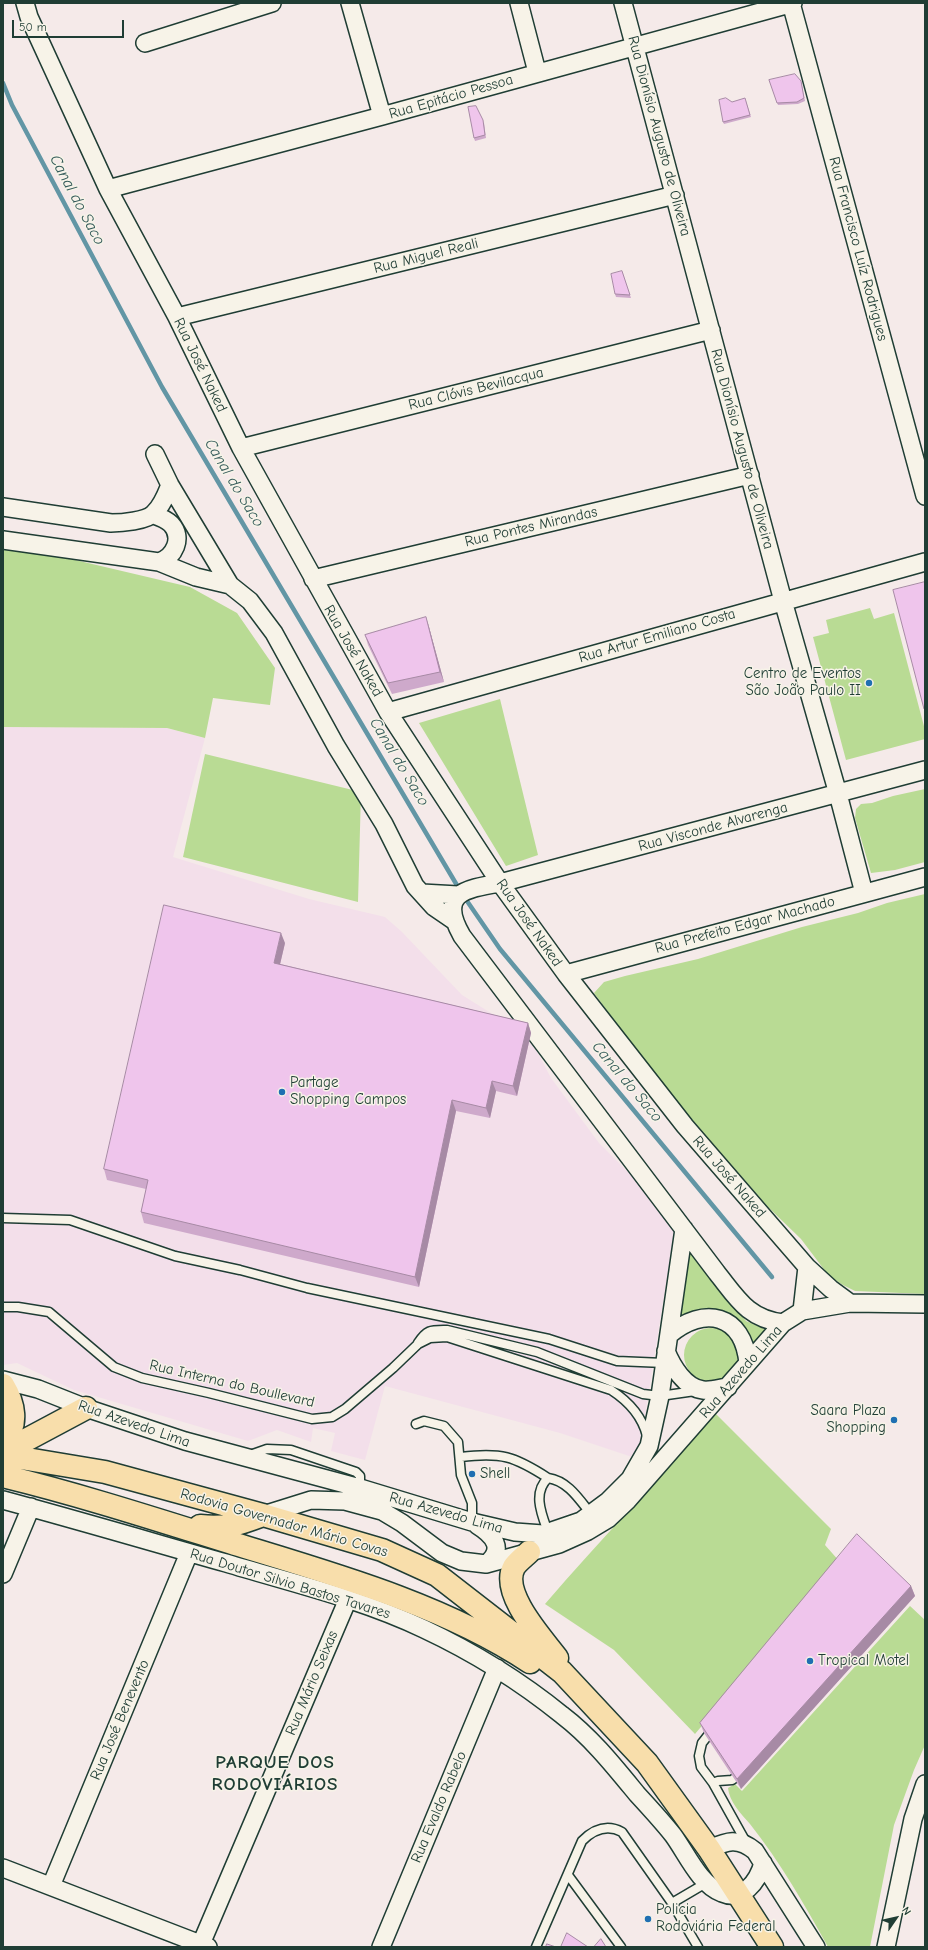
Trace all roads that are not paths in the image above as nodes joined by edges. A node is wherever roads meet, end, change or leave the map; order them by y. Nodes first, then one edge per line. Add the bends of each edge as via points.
1 (25, 3) edge
2 (272, 3) edge
3 (350, 3) edge
4 (519, 3) edge
5 (623, 3) edge
6 (792, 3) edge
7 (145, 43) dead end
8 (635, 46) junction
9 (537, 72) junction
10 (382, 116) junction
11 (108, 189) junction
12 (675, 195) junction
13 (177, 317) junction
14 (711, 330) junction
15 (241, 448) junction
16 (155, 454) dead end
17 (750, 475) junction
18 (170, 485) junction
19 (925, 496) edge
20 (3, 507) edge
21 (154, 514) junction
22 (3, 540) edge
23 (159, 562) junction
24 (925, 562) edge
25 (313, 579) junction
26 (230, 585) junction
27 (783, 601) junction
28 (388, 712) junction
29 (925, 770) edge
30 (838, 794) junction
31 (925, 877) edge
32 (500, 883) junction
33 (422, 893) junction
34 (864, 893) junction
35 (458, 895) junction
36 (453, 920) junction
37 (566, 974) junction
38 (3, 1218) edge
39 (684, 1229) junction
40 (807, 1267) junction
41 (850, 1303) junction
42 (925, 1304) edge
43 (3, 1307) edge
44 (802, 1311) junction
45 (783, 1323) junction
46 (418, 1344) junction
47 (666, 1350) junction
48 (748, 1363) junction
49 (3, 1380) edge
50 (3, 1385) edge
51 (728, 1387) junction
52 (701, 1390) junction
53 (660, 1396) junction
54 (86, 1408) junction
55 (416, 1424) dead end
56 (3, 1442) edge
57 (3, 1446) edge
58 (649, 1446) junction
59 (3, 1455) edge
60 (461, 1457) junction
61 (3, 1476) edge
62 (548, 1478) junction
63 (3, 1500) edge
64 (31, 1507) junction
65 (119, 1508) junction
66 (591, 1514) junction
67 (263, 1515) junction
68 (472, 1522) junction
69 (548, 1532) junction
70 (529, 1552) junction
71 (189, 1553) junction
72 (486, 1564) junction
73 (3, 1574) edge
74 (348, 1599) junction
75 (497, 1668) junction
76 (590, 1702) junction
77 (721, 1720) edge
78 (748, 1766) edge
79 (713, 1783) junction
80 (925, 1784) edge
81 (748, 1845) junction
82 (709, 1849) junction
83 (763, 1863) junction
84 (3, 1868) edge
85 (568, 1874) junction
86 (706, 1883) junction
87 (51, 1886) junction
88 (739, 1895) junction
89 (672, 1903) junction
90 (204, 1945) edge
91 (382, 1947) edge
92 (536, 1947) edge
93 (621, 1947) edge
94 (698, 1947) edge
95 (772, 1947) edge
96 (816, 1947) edge
97 (886, 1947) edge

1 - 11 street, Rua José Naked via 29,17
2 - 7 street
3 - 10 street
4 - 9 street
5 - 8 street, Rua Dionísio Augusto de Oliveira
6 - 8 street, Rua Epitácio Pessoa
6 - 19 street, Rua Francisco Luíz Rodrigues
8 - 9 street, Rua Epitácio Pessoa
8 - 12 street, Rua Dionísio Augusto de Oliveira
9 - 10 street, Rua Epitácio Pessoa
10 - 11 street, Rua Epitácio Pessoa
11 - 13 street, Rua José Naked
12 - 13 street, Rua Miguel Reali
12 - 14 street, Rua Dionísio Augusto de Oliveira
13 - 15 street, Rua José Naked
14 - 15 street, Rua Clóvis Bevilacqua
14 - 17 street, Rua Dionísio Augusto de Oliveira
15 - 25 street, Rua José Naked
16 - 18 street
17 - 25 street, Rua Pontes Mirandas
17 - 27 street, Rua Dionísio Augusto de Oliveira
18 - 21 street
18 - 26 street
20 - 21 street via 111,523 128,522
21 - 23 street via 172,525 177,540 172,554
22 - 23 street
23 - 26 street via 196,577
24 - 27 street, Rua Artur Emiliano Costa
25 - 28 street, Rua José Naked
26 - 33 street via 250,601 274,633 336,746 384,824 415,886
27 - 28 street, Rua Artur Emiliano Costa
27 - 30 street, Rua Dionísio Augusto de Oliveira
28 - 32 street, Rua José Naked
29 - 30 street, Rua Visconde Alvarenga
30 - 32 street, Rua Visconde Alvarenga
30 - 34 street, Rua Dionísio Augusto de Oliveira
31 - 34 street, Rua Prefeito Edgar Machado
32 - 35 street, Rua Visconde Alvarenga via 477,886
32 - 37 street, Rua José Naked
33 - 35 street
33 - 36 street via 434,907
34 - 37 street, Rua Prefeito Edgar Machado
35 - 36 street via 453,907
36 - 39 street via 466,943
37 - 40 street, Rua José Naked via 685,1126
38 - 47 lane via 70,1220 175,1256 307,1288 549,1340 617,1361
39 - 45 street via 740,1302 757,1316
39 - 47 street, Rua Azevedo Lima
40 - 41 street, Rua José Naked
40 - 44 street
41 - 42 street, Rua Azevedo Lima
41 - 44 street, Rua Azevedo Lima
43 - 46 lane, Rua Interna do Boullevard via 49,1312 114,1367 142,1378 312,1419 332,1417 345,1409
44 - 45 street, Rua Azevedo Lima
45 - 48 street, Rua Azevedo Lima
46 - 53 lane via 425,1332 447,1330 537,1352 643,1394
46 - 58 lane, Rua Interna do Boullevard via 437,1336 460,1340 611,1390 638,1415 645,1428
47 - 48 street via 691,1320 718,1320 729,1324 743,1340
47 - 52 street via 675,1371
47 - 53 street, Rua Azevedo Lima
48 - 51 street, Rua Azevedo Lima
49 - 54 street, Rua Azevedo Lima via 38,1389
50 - 56 highway via 14,1410 13,1424
51 - 52 street
51 - 70 street, Rua Azevedo Lima via 653,1473 608,1519 559,1544
52 - 53 lane
53 - 58 street, Rua Azevedo Lima
54 - 57 highway via 26,1440
54 - 68 street, Rua Azevedo Lima via 185,1441 360,1488
55 - 60 lane via 424,1421 444,1426 458,1442
58 - 66 street, Rua Azevedo Lima via 630,1479
59 - 67 highway, Rodovia Governador Mário Covas via 105,1472
60 - 62 lane via 499,1455 523,1462
60 - 68 lane via 461,1475 472,1503
61 - 65 highway, Rodovia Governador Mário Covas
62 - 66 lane via 557,1479 570,1489
62 - 69 lane via 543,1482 538,1503
63 - 64 street, Rua Doutor Silvio Bastos Tavares
64 - 71 street, Rua Doutor Silvio Bastos Tavares
64 - 73 street
65 - 67 highway via 145,1510 200,1526 217,1528 237,1525
65 - 76 highway, Rodovia Governador Mário Covas via 351,1579 458,1622 512,1650
66 - 69 street, Rua Azevedo Lima via 581,1521
67 - 72 street, Rua Azevedo Lima via 311,1500 345,1501 382,1511 442,1553 461,1561
67 - 76 highway, Rodovia Governador Mário Covas via 382,1550 437,1575 562,1672
68 - 69 street, Rua Azevedo Lima via 515,1532
68 - 72 street via 493,1538 497,1549 494,1558
70 - 72 street, Rua Azevedo Lima
70 - 76 highway via 514,1567 510,1584 524,1616
71 - 74 street, Rua Doutor Silvio Bastos Tavares
71 - 87 street, Rua José Benevento
74 - 75 street, Rua Doutor Silvio Bastos Tavares via 423,1628
74 - 90 street, Rua Mário Seixas
75 - 86 street, Rua Doutor Silvio Bastos Tavares via 564,1716 607,1757 672,1835
75 - 91 street, Rua Evaldo Rabelo
76 - 82 highway, Rodovia Governador Mário Covas via 647,1763
77 - 79 lane via 702,1743 699,1756 701,1766
78 - 79 lane via 732,1780
79 - 81 lane
80 - 97 street via 913,1819
81 - 82 street via 727,1842
81 - 83 street
82 - 88 highway, Rodovia Governador Mário Covas
83 - 88 street via 755,1882
83 - 96 street
84 - 87 street
85 - 89 lane via 582,1841 605,1827 614,1828 622,1832
85 - 92 lane
85 - 93 lane
86 - 88 street, Rua Doutor Silvio Bastos Tavares via 724,1895
86 - 89 lane
87 - 90 street
88 - 95 highway, Rodovia Governador Mário Covas
89 - 94 lane

